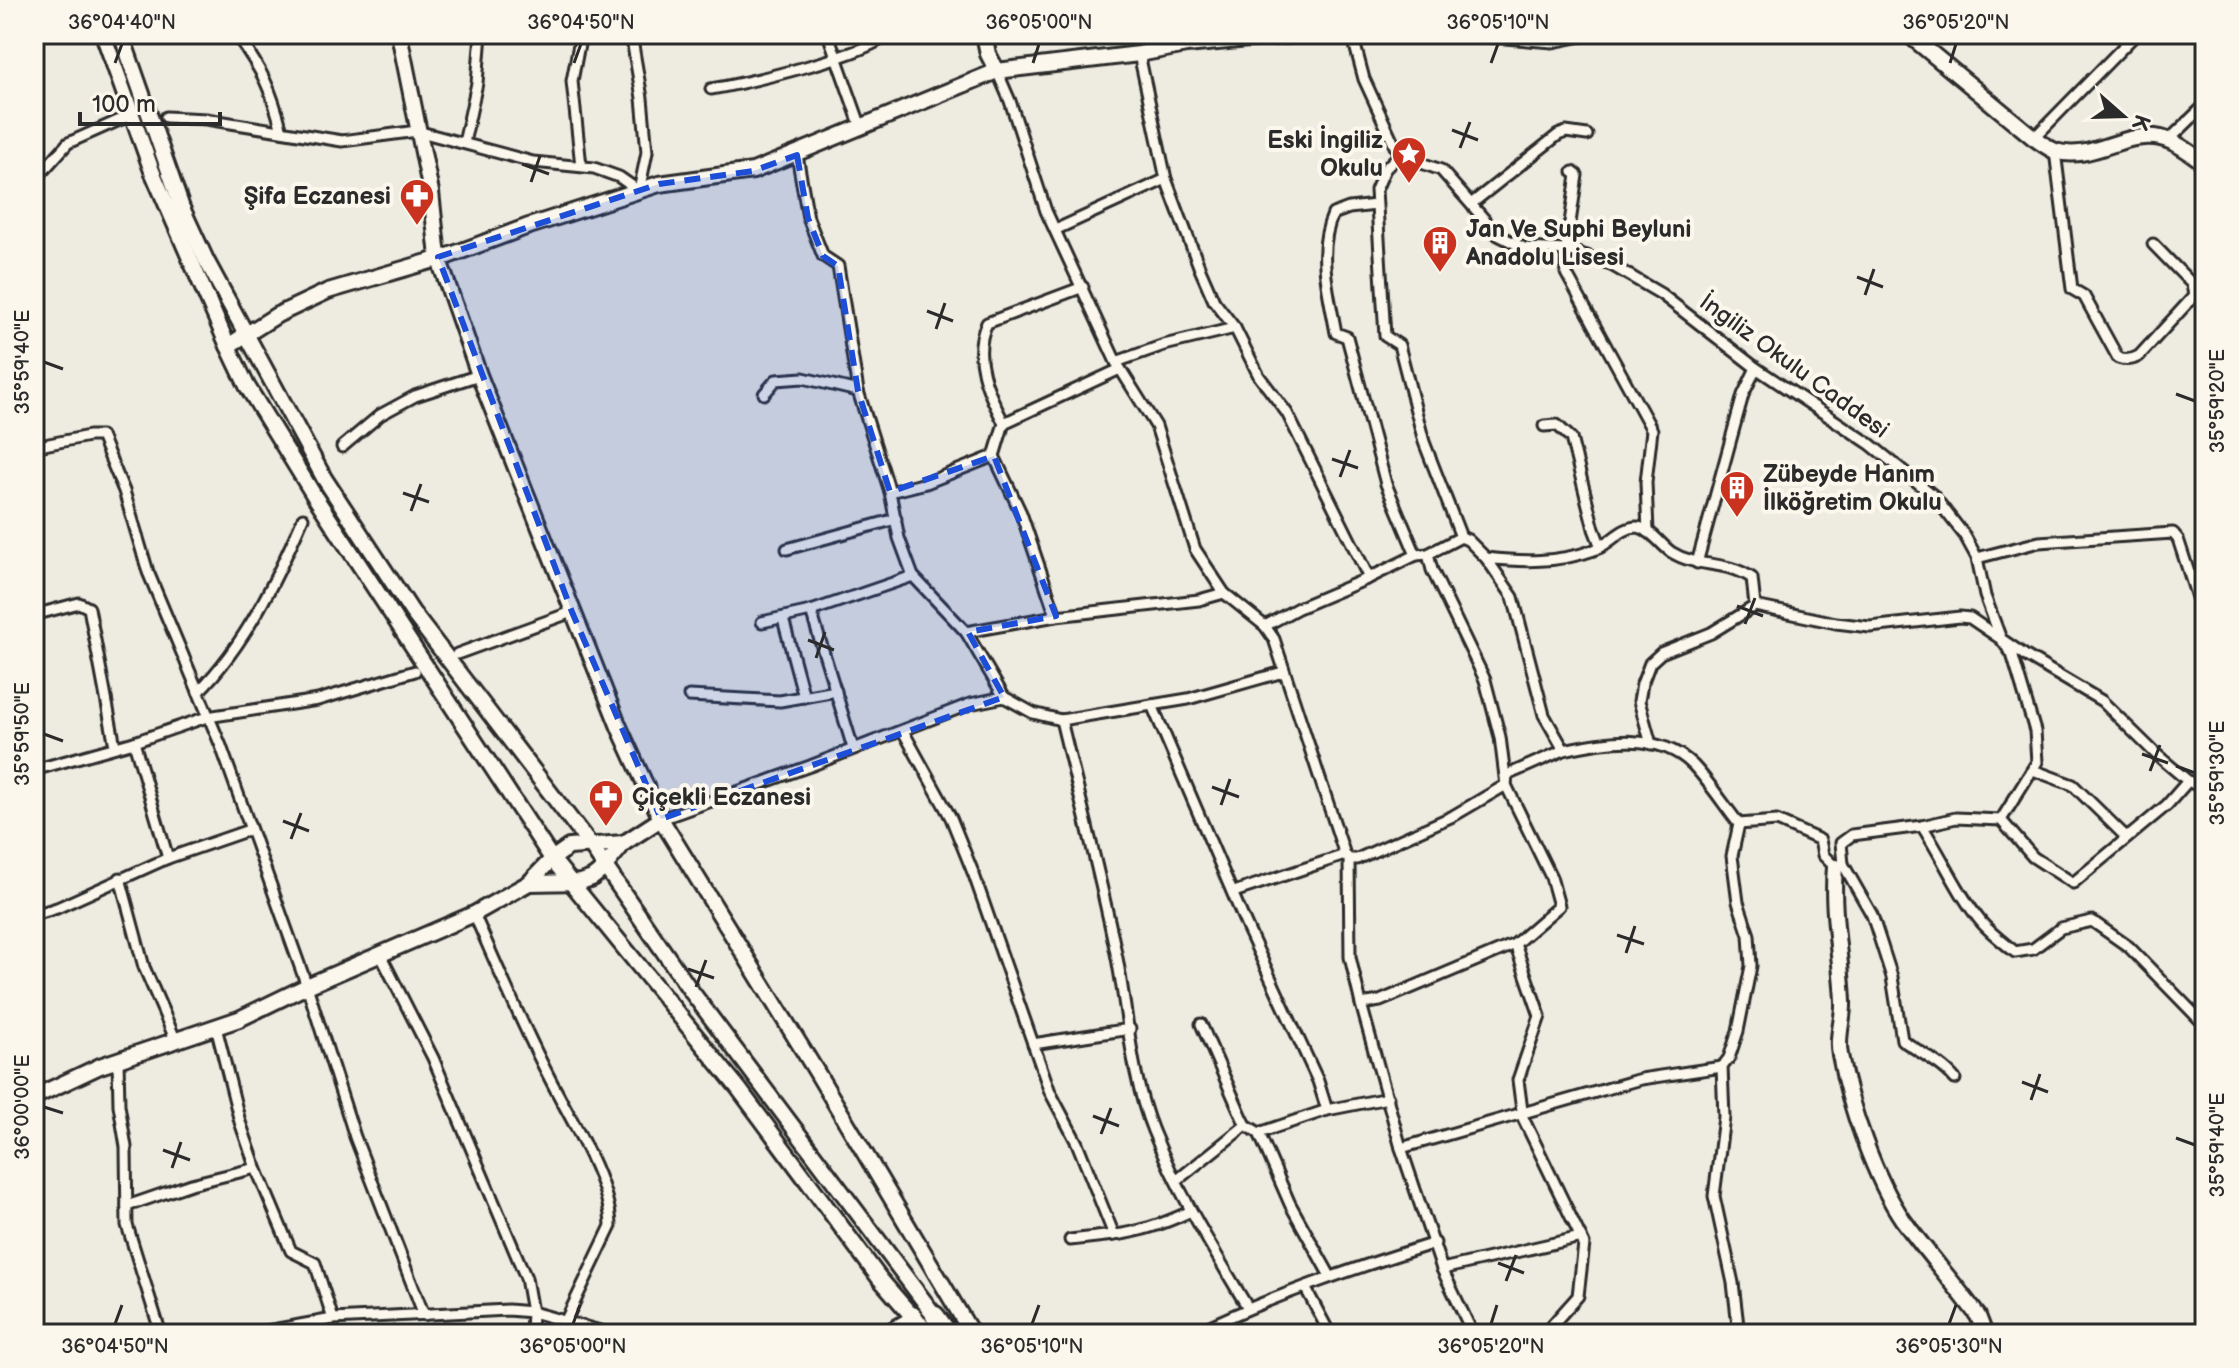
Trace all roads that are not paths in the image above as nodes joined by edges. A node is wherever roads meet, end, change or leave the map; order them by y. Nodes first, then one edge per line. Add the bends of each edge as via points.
1 (103, 34) edge
2 (121, 34) edge
3 (236, 34) edge
4 (399, 34) edge
5 (481, 34) edge
6 (581, 34) edge
7 (631, 34) edge
8 (828, 34) edge
9 (887, 34) edge
10 (984, 34) edge
11 (1302, 34) edge
12 (1352, 34) edge
13 (1455, 34) edge
14 (1592, 34) edge
15 (1908, 34) edge
16 (2136, 34) edge
17 (1568, 36) edge
18 (1139, 54) junction
19 (836, 57) junction
20 (997, 71) junction
21 (711, 89) dead end
22 (2205, 105) edge
23 (131, 115) junction
24 (166, 117) dead end
25 (861, 127) junction
26 (282, 131) junction
27 (417, 131) junction
28 (1587, 135) dead end
29 (2034, 138) junction
30 (2169, 140) junction
31 (464, 143) junction
32 (2055, 151) junction
33 (797, 155) junction
34 (1399, 155) junction
35 (2205, 163) edge
36 (581, 166) junction
37 (1573, 172) dead end
38 (1166, 179) junction
39 (34, 181) edge
40 (639, 191) junction
41 (1471, 204) junction
42 (1376, 205) junction
43 (1057, 229) junction
44 (2153, 244) dead end
45 (1566, 250) junction
46 (438, 257) junction
47 (1083, 287) junction
48 (1235, 328) junction
49 (246, 334) junction
50 (228, 346) junction
51 (1118, 366) junction
52 (1756, 368) junction
53 (479, 375) junction
54 (858, 391) junction
55 (764, 394) dead end
56 (1004, 423) junction
57 (1544, 426) dead end
58 (34, 447) edge
59 (342, 447) dead end
60 (994, 456) junction
61 (890, 492) junction
62 (303, 518) dead end
63 (896, 519) junction
64 (1648, 532) junction
65 (1461, 537) junction
66 (1601, 547) junction
67 (787, 549) dead end
68 (1428, 554) junction
69 (1416, 555) junction
70 (1486, 558) junction
71 (1977, 558) junction
72 (1697, 563) junction
73 (913, 576) junction
74 (1369, 578) junction
75 (1224, 593) junction
76 (1755, 606) junction
77 (811, 611) junction
78 (572, 612) junction
79 (34, 615) edge
80 (1056, 616) junction
81 (783, 619) junction
82 (2205, 620) edge
83 (762, 622) dead end
84 (1265, 626) junction
85 (966, 632) junction
86 (2001, 639) junction
87 (457, 654) dead end
88 (415, 671) dead end
89 (1283, 672) junction
90 (836, 691) junction
91 (198, 692) junction
92 (689, 696) dead end
93 (804, 697) junction
94 (1004, 697) junction
95 (1152, 705) junction
96 (207, 717) junction
97 (1061, 720) junction
98 (903, 731) junction
99 (134, 742) junction
100 (1651, 744) junction
101 (115, 746) junction
102 (853, 748) junction
103 (1564, 750) junction
104 (34, 770) edge
105 (2033, 770) junction
106 (2188, 781) junction
107 (1506, 785) junction
108 (2205, 789) edge
109 (661, 819) junction
110 (2001, 820) junction
111 (1739, 824) junction
112 (1922, 826) junction
113 (249, 830) junction
114 (2127, 838) junction
115 (624, 843) junction
116 (591, 846) junction
117 (1347, 857) junction
118 (168, 858) junction
119 (552, 859) junction
120 (605, 866) junction
121 (1839, 866) junction
122 (120, 878) junction
123 (569, 882) junction
124 (529, 883) junction
125 (1234, 892) junction
126 (474, 914) junction
127 (34, 915) edge
128 (1515, 944) junction
129 (381, 956) junction
130 (307, 986) junction
131 (1361, 1004) junction
132 (1201, 1024) dead end
133 (2205, 1025) edge
134 (216, 1027) junction
135 (1130, 1029) junction
136 (176, 1041) junction
137 (1033, 1044) junction
138 (118, 1060) junction
139 (1722, 1067) junction
140 (1955, 1079) dead end
141 (34, 1097) edge
142 (1388, 1098) junction
143 (1327, 1110) junction
144 (1522, 1111) junction
145 (1246, 1125) junction
146 (1259, 1133) junction
147 (1401, 1148) junction
148 (256, 1168) junction
149 (1176, 1181) junction
150 (127, 1206) junction
151 (1191, 1211) junction
152 (1114, 1235) junction
153 (1581, 1237) junction
154 (1070, 1240) dead end
155 (1435, 1243) junction
156 (1442, 1269) junction
157 (1330, 1276) junction
158 (1305, 1287) junction
159 (1248, 1308) junction
160 (532, 1312) junction
161 (424, 1315) junction
162 (912, 1316) junction
163 (935, 1316) joint
164 (333, 1319) junction
165 (566, 1320) junction
166 (263, 1332) edge
167 (161, 1334) edge
168 (250, 1334) edge
169 (531, 1334) edge
170 (611, 1334) edge
171 (880, 1334) edge
172 (925, 1334) edge
173 (948, 1334) edge
174 (972, 1334) edge
175 (1193, 1334) edge
176 (1330, 1334) edge
177 (1473, 1334) edge
178 (1544, 1334) edge
179 (1739, 1334) edge
180 (1985, 1334) edge

1 - 23 main road
2 - 49 main road via 182,208
3 - 26 street via 273,93
4 - 27 main road
5 - 31 street
6 - 36 street via 572,81
7 - 40 street via 647,152
8 - 19 street
9 - 19 street
10 - 20 main road
11 - 18 main road
12 - 34 street via 1364,79
13 - 17 street via 1553,42
14 - 17 street
15 - 29 main road
16 - 29 street
18 - 20 main road
18 - 38 street
19 - 21 street
19 - 25 street
20 - 25 main road
20 - 43 street
22 - 30 street
23 - 39 street via 68,143
23 - 50 main road
24 - 26 street
25 - 33 main road
26 - 27 street via 342,141
27 - 31 street
27 - 46 main road
28 - 41 street via 1558,135
29 - 32 main road
30 - 32 main road via 2140,136 2077,153
30 - 35 main road
31 - 36 street via 533,162
32 - 44 street via 2072,289 2084,296 2118,358 2139,356 2194,296 2192,284
33 - 40 main road via 753,171
33 - 54 street via 808,218 823,256 838,266
34 - 41 street, İngiliz Okulu Caddesi via 1441,170
34 - 42 street via 1385,169
36 - 40 street via 619,177
37 - 45 street via 1577,175
38 - 43 street
38 - 48 street via 1214,301
40 - 46 main road
41 - 45 street, İngiliz Okulu Caddesi via 1498,235 1524,248
42 - 65 street via 1385,336 1399,345 1424,442
42 - 69 street via 1333,214 1324,233 1325,270 1336,333 1347,337 1386,484
43 - 47 street
45 - 52 street, İngiliz Okulu Caddesi via 1641,281
45 - 64 street via 1566,273 1652,430
46 - 49 main road via 328,291
46 - 53 main road
47 - 51 street
47 - 56 street via 987,323 980,350 991,399
48 - 51 street via 1164,345
48 - 74 street via 1259,376 1287,413
49 - 50 main road
49 - 116 main road via 324,478 412,612
50 - 119 main road via 315,497
51 - 56 street
51 - 75 street via 1156,426 1195,549
52 - 71 street, İngiliz Okulu Caddesi via 1870,444 1933,495
52 - 72 street via 1743,395
53 - 59 street via 415,396 380,415
53 - 78 main road
54 - 55 street via 788,378 776,380
54 - 61 street
56 - 60 street
57 - 66 street via 1557,425 1571,438
58 - 91 street via 101,436 148,572
60 - 61 street
60 - 80 street via 1021,513
61 - 63 street
62 - 91 street via 242,637 219,673
63 - 67 street
63 - 73 street
64 - 66 street via 1626,530
64 - 72 street via 1672,552
65 - 68 street
65 - 70 street
66 - 70 street via 1534,562
68 - 69 street
68 - 107 street via 1489,693
69 - 74 street
70 - 103 street via 1513,597 1544,715
71 - 82 street via 2039,542 2173,533
71 - 86 street, İngiliz Okulu Caddesi
72 - 76 street via 1730,566 1752,578
73 - 77 street
73 - 85 street
74 - 84 street
75 - 80 street
75 - 84 street
76 - 86 street via 1870,627 1960,617 1977,621
76 - 100 street via 1650,663 1639,701
77 - 81 street
77 - 90 street
78 - 87 street
78 - 109 main road
79 - 101 street via 79,603 89,608
80 - 85 street
81 - 83 street
81 - 93 street
84 - 89 street
85 - 94 street
86 - 105 street, İngiliz Okulu Caddesi via 2012,654 2035,731
86 - 106 street via 2102,701
88 - 96 street via 318,700
89 - 95 street
89 - 117 street
90 - 93 street
90 - 102 street
91 - 96 street
92 - 93 street via 760,701
94 - 97 street
94 - 98 street via 970,704
95 - 97 street
95 - 125 street
96 - 99 street
96 - 113 street
97 - 135 street
98 - 102 street
98 - 137 street via 951,818
99 - 101 street
99 - 118 street
100 - 103 street via 1600,742
100 - 111 street via 1692,764
101 - 104 street
102 - 109 street
103 - 107 street via 1507,775
105 - 110 street, İngiliz Okulu Caddesi
105 - 114 street via 2073,785
106 - 108 street
106 - 114 street
107 - 117 street via 1453,816 1357,859
107 - 128 street via 1551,877 1559,906
109 - 115 main road
109 - 174 main road
110 - 112 street via 1956,818
110 - 114 street via 2033,857 2073,883
111 - 121 street via 1777,821 1800,829 1820,840 1823,855
111 - 139 street via 1732,856 1751,966 1738,1031
112 - 121 street via 1852,835 1841,843
112 - 133 street via 1983,924 2015,952 2033,949 2061,928 2092,921 2129,947
113 - 118 street
113 - 130 street
115 - 116 main road
115 - 120 main road
116 - 119 main road via 569,847
116 - 120 main road
117 - 125 street
117 - 131 street via 1350,957
118 - 122 street
119 - 123 main road
119 - 124 main road
120 - 123 main road via 586,881
120 - 163 main road via 700,1004
121 - 140 street via 1872,915 1892,977 1902,1040
121 - 180 main road via 1834,922 1843,1004 1839,1054 1855,1112 1887,1194 1978,1316
122 - 127 street
122 - 136 street via 144,967
123 - 124 main road
123 - 162 main road via 739,1089
124 - 126 main road
125 - 143 street
126 - 129 main road
126 - 165 street via 611,1209 611,1226
128 - 131 street via 1380,1001
128 - 144 street via 1540,1016 1518,1080
129 - 130 main road
129 - 160 street via 433,1058 521,1264
130 - 134 main road
130 - 161 street via 355,1137
131 - 142 street
132 - 145 street
134 - 136 main road
134 - 148 street
135 - 137 street
135 - 149 street via 1139,1087
136 - 138 main road
137 - 152 street
138 - 141 main road
138 - 150 street
139 - 144 street via 1641,1079
139 - 179 street via 1724,1117 1714,1196
142 - 143 street
142 - 147 street
143 - 146 street
144 - 147 street
144 - 153 street
145 - 146 street
145 - 149 street
146 - 157 street
147 - 155 street
148 - 150 street
148 - 164 street via 291,1251 315,1263
149 - 151 street
150 - 167 street via 127,1225
151 - 152 street
151 - 159 street
152 - 154 street
153 - 156 street
153 - 178 street via 1578,1296
155 - 156 street
155 - 157 street
156 - 177 street
157 - 158 street
158 - 159 street
158 - 176 street
159 - 175 street
160 - 161 street
160 - 165 street
160 - 169 street
161 - 164 street
162 - 171 street
162 - 172 highway
163 - 173 highway
164 - 166 street
165 - 170 street
166 - 168 street

